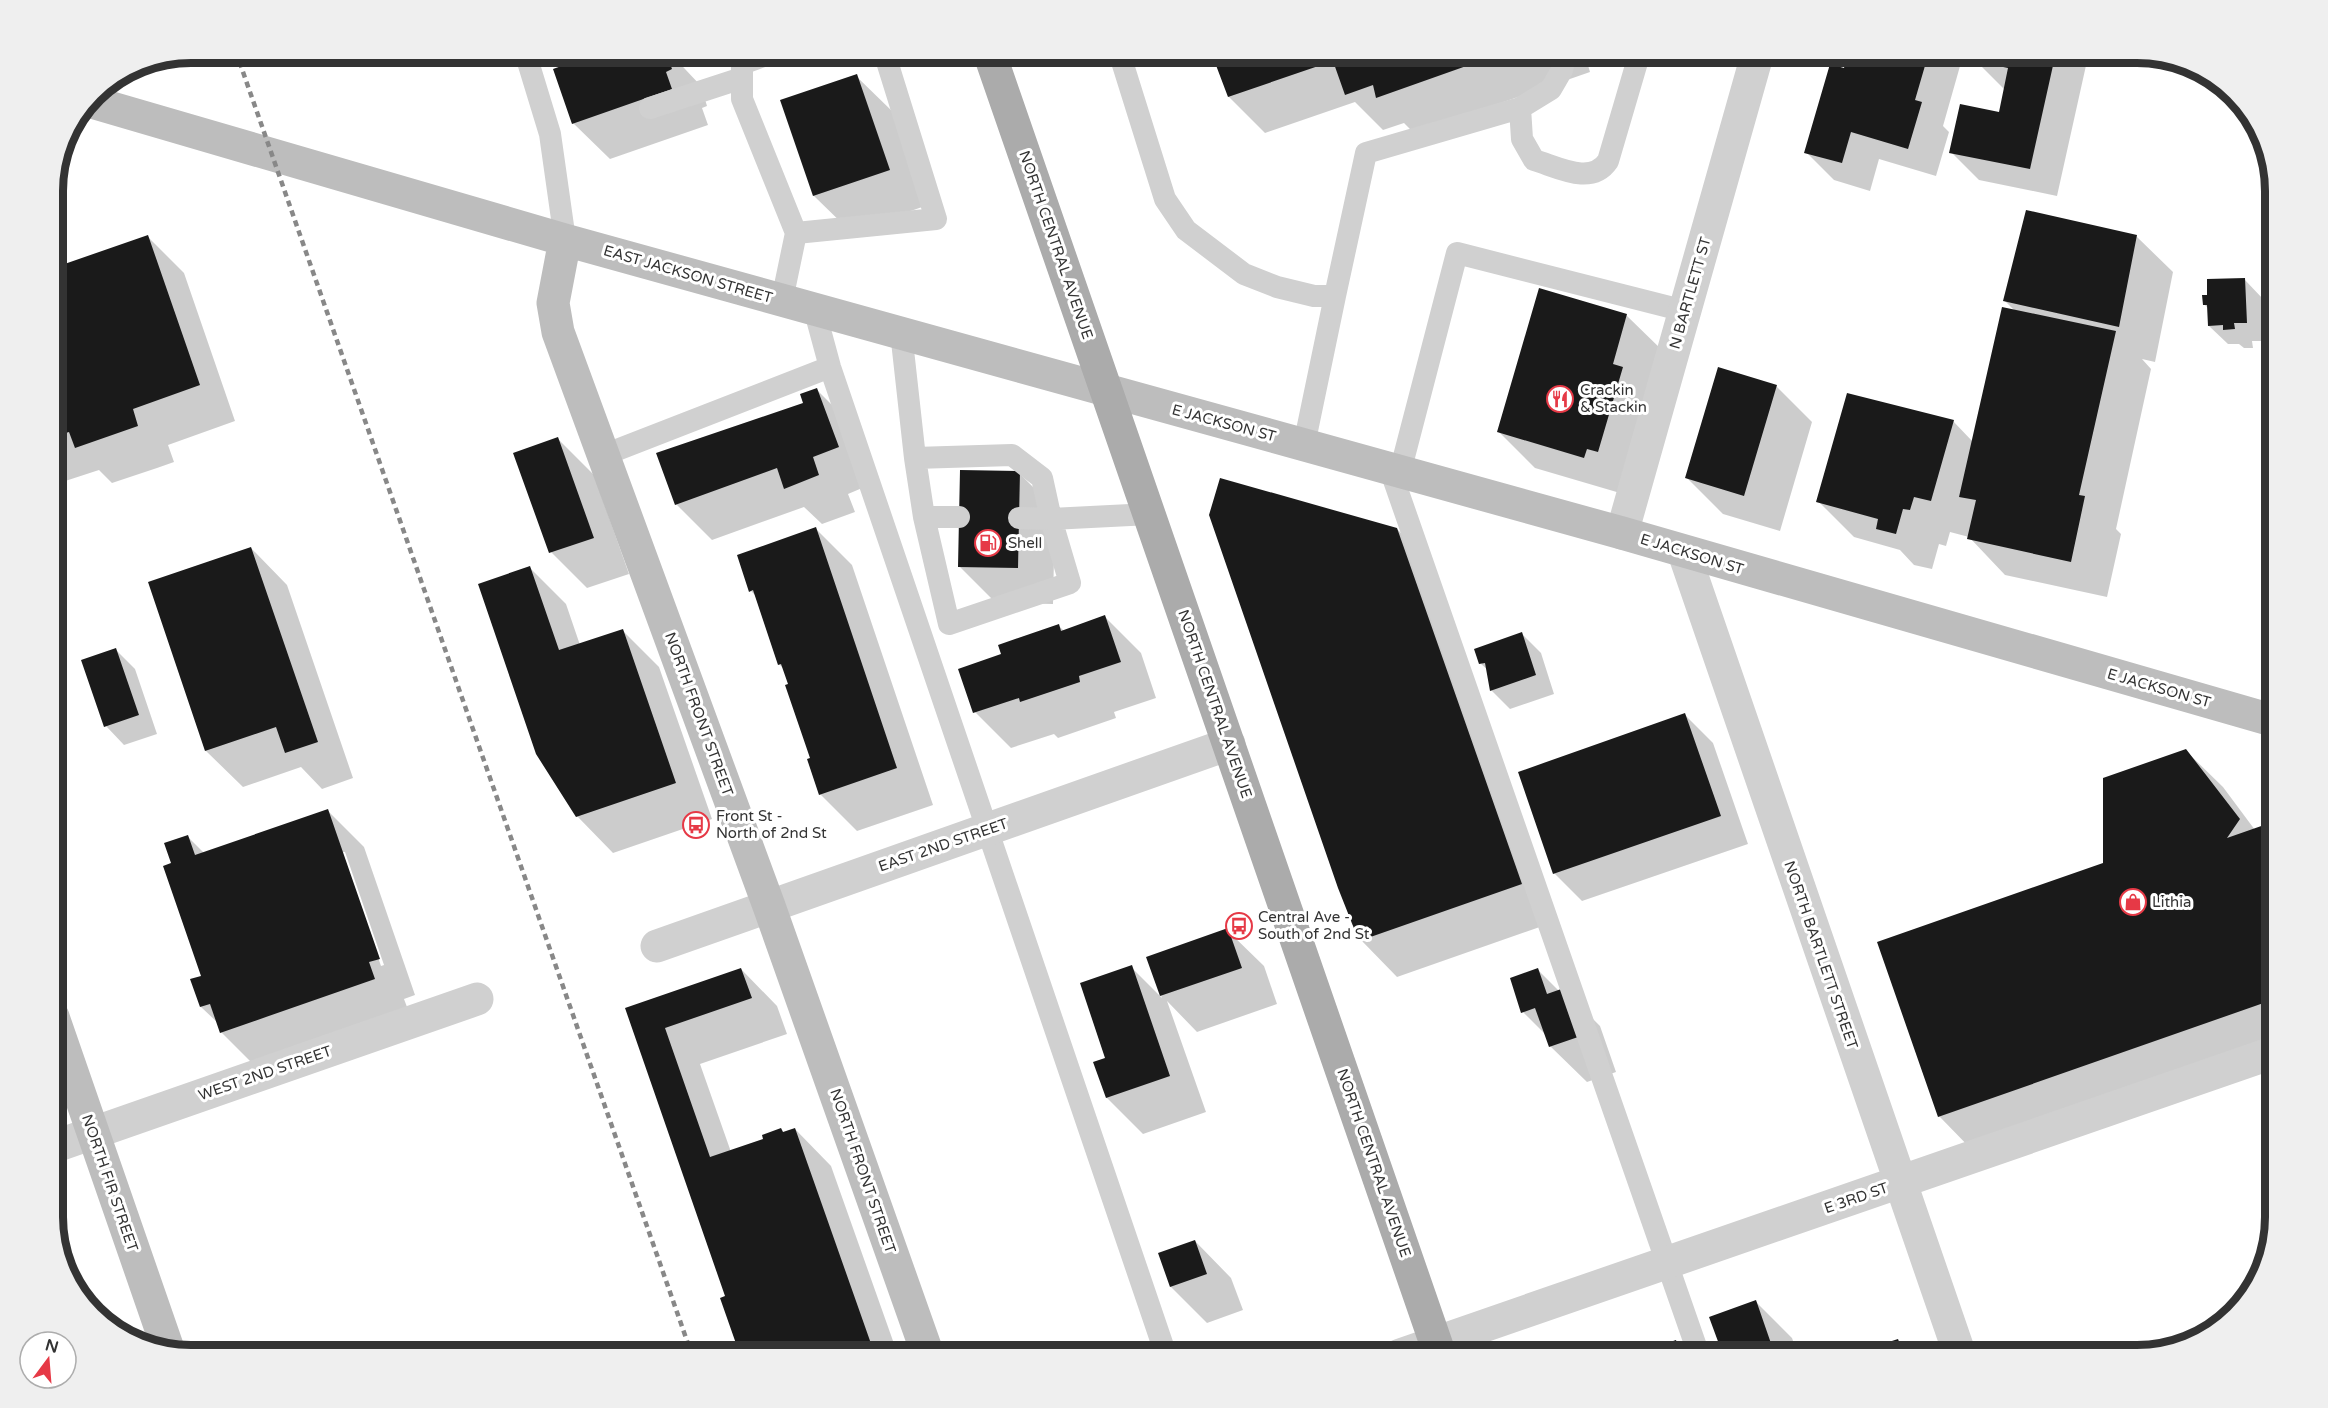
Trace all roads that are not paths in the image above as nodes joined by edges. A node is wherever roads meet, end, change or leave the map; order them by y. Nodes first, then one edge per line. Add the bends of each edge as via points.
1 (528, 63) edge
2 (745, 63) edge
3 (887, 63) edge
4 (993, 63) edge
5 (1122, 63) edge
6 (1564, 63) edge
7 (1637, 63) edge
8 (1755, 63) edge
9 (742, 78) junction
10 (98, 104) edge
11 (650, 108) dead end
12 (1520, 108) junction
13 (796, 233) junction
14 (565, 240) junction
15 (1335, 296) junction
16 (782, 300) junction
17 (814, 308) junction
18 (1685, 310) junction
19 (901, 333) junction
20 (830, 367) junction
21 (1107, 390) junction
22 (1304, 445) junction
23 (604, 455) junction
24 (915, 458) junction
25 (1395, 470) junction
26 (1150, 514) junction
27 (924, 517) junction
28 (959, 517) dead end
29 (1019, 518) dead end
30 (1051, 519) junction
31 (1622, 533) junction
32 (1684, 553) junction
33 (935, 562) junction
34 (901, 571) junction
35 (2265, 718) edge
36 (1229, 744) junction
37 (986, 830) junction
38 (769, 906) junction
39 (657, 946) dead end
40 (477, 999) dead end
41 (63, 1046) edge
42 (2265, 1056) edge
43 (93, 1133) junction
44 (63, 1144) edge
45 (1899, 1183) junction
46 (1666, 1263) junction
47 (166, 1342) edge
48 (924, 1345) edge
49 (1162, 1345) edge
50 (1437, 1345) edge
51 (1449, 1345) edge
52 (1695, 1345) edge
53 (1956, 1345) edge

1 - 14 lane via 550,134
2 - 9 lane
3 - 13 lane via 936,219
4 - 21 main road, NORTH CENTRAL AVENUE
5 - 15 lane via 1165,199 1186,230 1244,274 1314,296
6 - 12 lane via 1551,89
7 - 12 lane via 1608,161 1594,174 1534,160 1522,140
8 - 18 street, N BARTLETT ST
9 - 11 lane
9 - 13 lane via 742,99
10 - 14 street, EAST JACKSON STREET
12 - 15 lane via 1366,153
13 - 16 lane
14 - 16 street, EAST JACKSON STREET
14 - 23 street, NORTH FRONT STREET via 553,303 558,332
15 - 22 lane
16 - 17 street, EAST JACKSON STREET
17 - 19 street, EAST JACKSON STREET
17 - 20 lane
18 - 25 lane via 1457,253
18 - 31 street, N BARTLETT ST
19 - 21 street, EAST JACKSON STREET
19 - 24 lane
20 - 23 lane
20 - 34 lane
21 - 22 street, E JACKSON ST
21 - 26 main road, NORTH CENTRAL AVENUE
22 - 25 street, E JACKSON ST
23 - 38 street, NORTH FRONT STREET
24 - 27 lane
24 - 30 lane via 1012,455 1042,478
25 - 31 street, E JACKSON ST
25 - 46 lane
26 - 30 lane
26 - 36 main road, NORTH CENTRAL AVENUE
27 - 28 lane
27 - 33 lane
29 - 30 lane
30 - 33 lane via 1070,583 949,624
31 - 32 street, E JACKSON ST
32 - 35 street, E JACKSON ST
32 - 45 street, NORTH BARTLETT STREET
33 - 34 lane
34 - 37 lane
36 - 37 street, EAST 2ND STREET
36 - 50 main road, NORTH CENTRAL AVENUE
37 - 38 street, EAST 2ND STREET
37 - 49 lane
38 - 39 street, EAST 2ND STREET
38 - 48 street, NORTH FRONT STREET
40 - 43 street, WEST 2ND STREET
41 - 43 street, NORTH FIR STREET
42 - 45 street, E 3RD ST
43 - 44 street, WEST 2ND STREET
43 - 47 street, NORTH FIR STREET
45 - 46 street, E 3RD ST
45 - 53 street, NORTH BARTLETT STREET
46 - 51 street, E 3RD ST
46 - 52 lane

